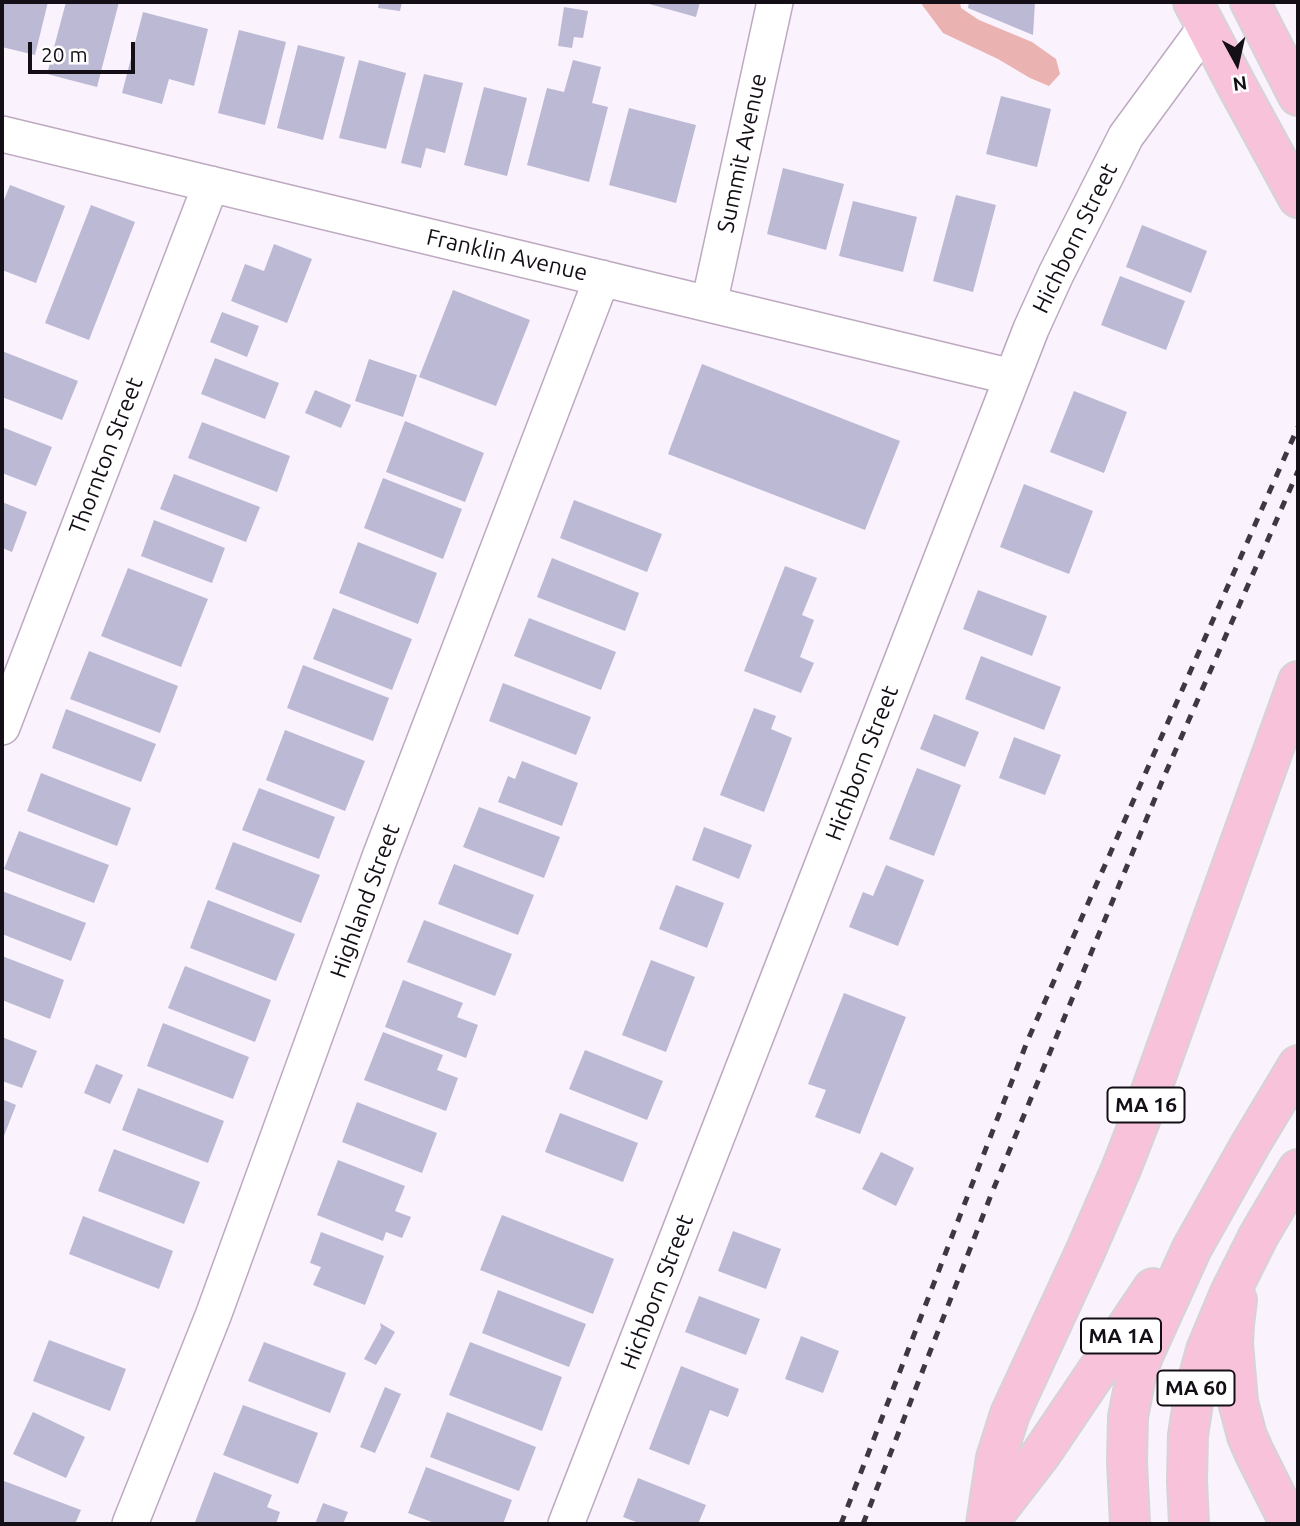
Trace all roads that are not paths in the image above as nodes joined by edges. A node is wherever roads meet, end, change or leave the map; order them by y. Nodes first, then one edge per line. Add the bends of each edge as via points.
1 (775, 2) edge
2 (1250, 2) edge
3 (1199, 14) edge
4 (1298, 96) edge
5 (2, 134) edge
6 (211, 184) junction
7 (1295, 190) edge
8 (602, 278) junction
9 (709, 304) junction
10 (1012, 377) junction
11 (1298, 681) edge
12 (2, 727) edge
13 (1298, 1065) edge
14 (1250, 1145) junction
15 (1295, 1176) edge
16 (1246, 1261) junction
17 (130, 1524) edge
18 (566, 1524) edge
19 (986, 1524) edge
20 (1129, 1524) edge
21 (1189, 1524) edge
22 (1290, 1524) edge

1 - 9 street, Summit Avenue
2 - 4 highway
3 - 7 highway
3 - 10 street, Hichborn Street via 1116,154 1042,304
5 - 6 street, Franklin Avenue
6 - 8 street, Franklin Avenue
6 - 12 street, Thornton Street
8 - 9 street, Franklin Avenue
8 - 17 street, Highland Street via 380,857 213,1316
9 - 10 street, Franklin Avenue
10 - 18 street, Hichborn Street
11 - 19 highway, MA 16 via 1129,1150 1010,1414 996,1458
13 - 14 highway, MA 1A
14 - 19 highway, MA 1A via 1041,1454
14 - 20 highway, MA 60 via 1192,1248 1136,1376 1128,1417
15 - 16 highway
16 - 21 highway, MA 60 via 1206,1350 1195,1390 1187,1457
16 - 22 highway via 1234,1324 1238,1402 1254,1452

